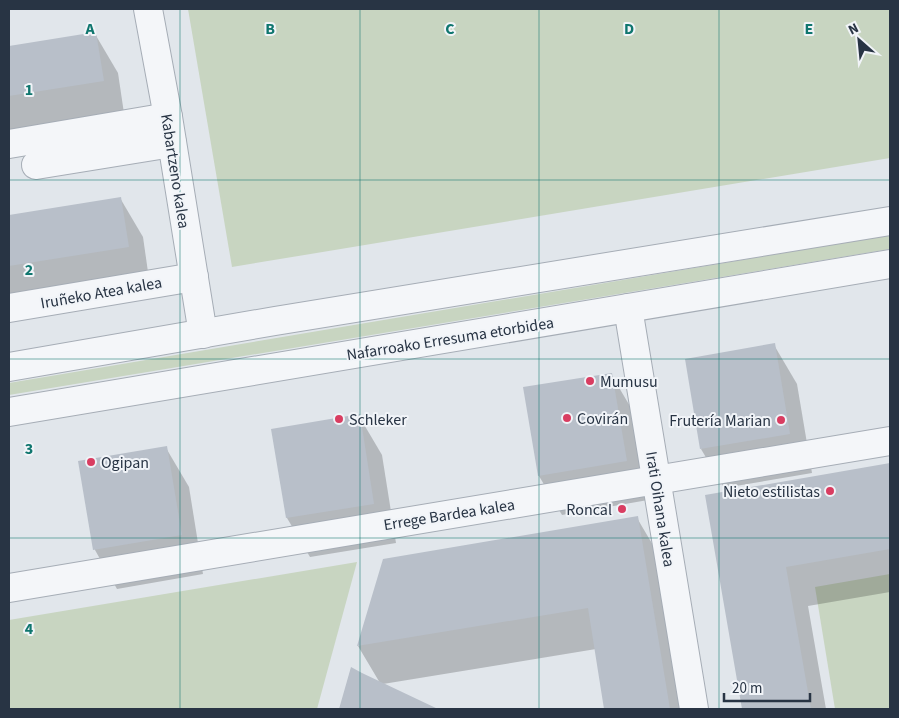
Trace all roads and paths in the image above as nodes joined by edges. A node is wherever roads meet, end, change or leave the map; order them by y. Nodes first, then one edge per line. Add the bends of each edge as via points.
1 (148, 9) edge
2 (170, 130) junction
3 (9, 144) edge
4 (36, 165) dead end
5 (890, 221) edge
6 (890, 264) edge
7 (194, 276) junction
8 (9, 308) edge
9 (628, 308) junction
10 (202, 334) junction
11 (147, 344) junction
12 (9, 348) edge
13 (9, 368) edge
14 (9, 412) edge
15 (890, 441) edge
16 (657, 480) junction
17 (9, 588) edge
18 (694, 709) edge

1 - 2 street, Kabartzeno kalea
2 - 3 street
2 - 4 street
2 - 7 street, Kabartzeno kalea
5 - 10 street
6 - 9 street, Nafarroako Erresuma etorbidea
7 - 8 street, Iruñeko Atea kalea
7 - 10 street, Kabartzeno kalea
9 - 14 street, Nafarroako Erresuma etorbidea
9 - 16 street, Irati Oihana kalea
10 - 11 street
11 - 12 street via 110,332
11 - 13 street
15 - 16 street, Errege Bardea kalea
16 - 17 street, Errege Bardea kalea
16 - 18 street, Irati Oihana kalea

